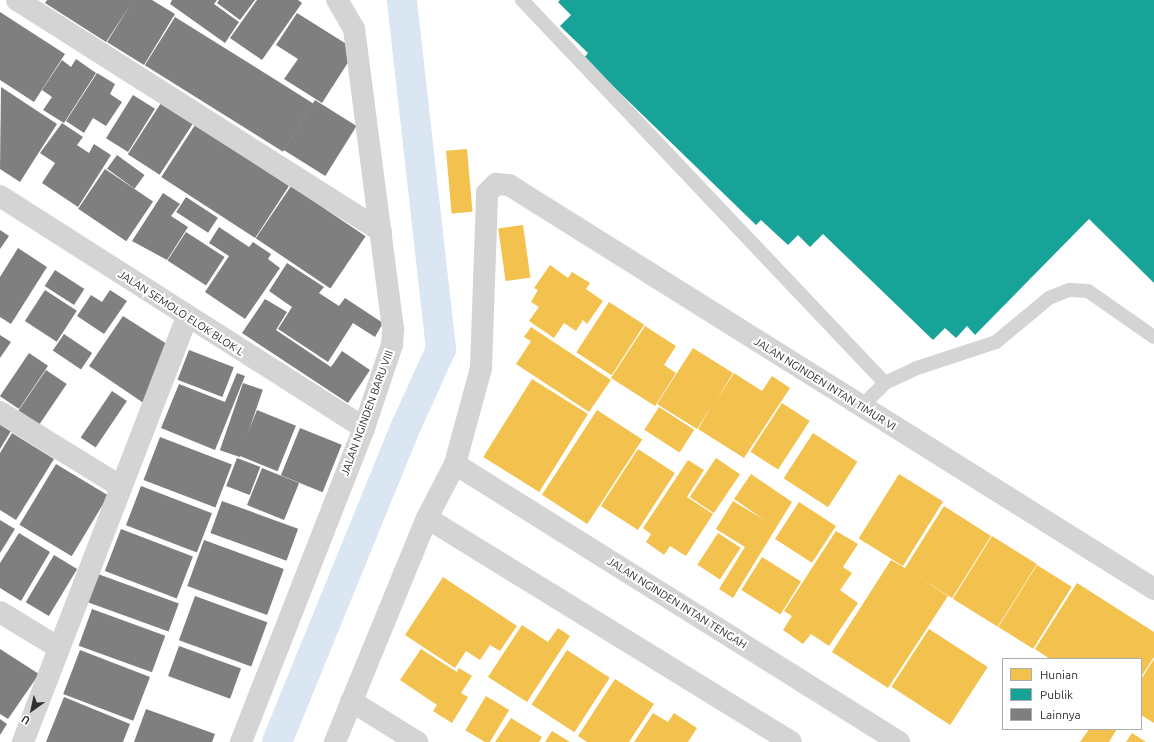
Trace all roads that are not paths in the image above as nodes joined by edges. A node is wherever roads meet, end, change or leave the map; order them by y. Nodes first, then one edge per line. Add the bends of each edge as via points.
1 (18, 0) edge
2 (337, 0) edge
3 (522, 0) edge
4 (0, 196) edge
5 (380, 231) junction
6 (187, 316) junction
7 (1154, 337) edge
8 (885, 383) junction
9 (861, 407) junction
10 (0, 412) edge
11 (364, 428) junction
12 (455, 464) junction
13 (120, 486) junction
14 (428, 518) junction
15 (1154, 589) edge
16 (0, 612) edge
17 (59, 648) junction
18 (351, 701) junction
19 (23, 742) edge
20 (241, 742) edge
21 (336, 742) edge
22 (417, 742) edge
23 (791, 742) edge
24 (899, 742) edge

1 - 5 street
2 - 5 street, JALAN NGINDEN BARU VIII via 354,29
3 - 8 lane
4 - 6 street, JALAN SEMOLO ELOK BLOK L
5 - 11 street, JALAN NGINDEN BARU VIII via 393,329 392,344
6 - 11 street, JALAN SEMOLO ELOK BLOK L
6 - 13 street
7 - 8 lane via 1088,291 1069,290 1050,298 996,342 917,368
8 - 9 lane
9 - 12 street, JALAN NGINDEN INTAN TIMUR VI via 509,185 496,184 487,193 481,368
9 - 15 street, JALAN NGINDEN INTAN TIMUR VI
10 - 13 street
11 - 20 street, JALAN NGINDEN BARU VIII
12 - 14 street
12 - 24 street, JALAN NGINDEN INTAN TENGAH
13 - 17 street
14 - 18 street
14 - 23 street
16 - 17 street
17 - 19 street
18 - 21 street
18 - 22 street

